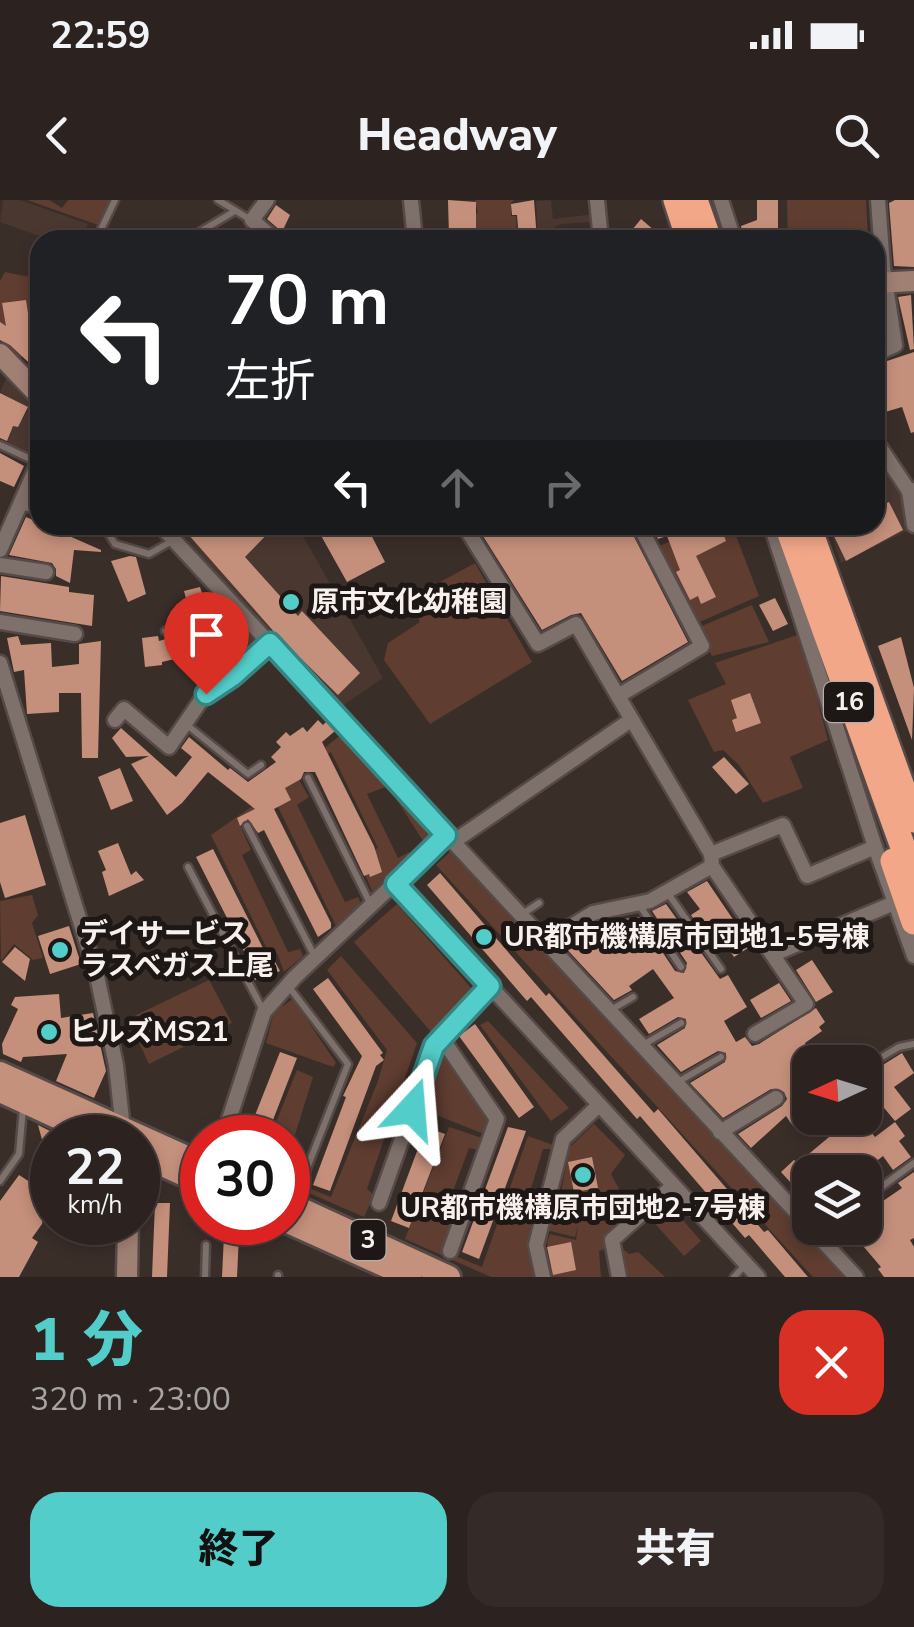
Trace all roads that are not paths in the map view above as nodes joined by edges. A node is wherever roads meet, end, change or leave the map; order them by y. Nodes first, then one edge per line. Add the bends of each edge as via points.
1 (116, 200) edge
2 (218, 200) edge
3 (268, 200) edge
4 (411, 200) edge
5 (597, 200) edge
6 (676, 200) edge
7 (696, 200) edge
8 (721, 200) edge
9 (878, 200) edge
10 (234, 211) junction
11 (252, 220) junction
12 (101, 230) edge
13 (203, 230) edge
14 (263, 230) edge
15 (413, 230) edge
16 (600, 230) edge
17 (686, 230) edge
18 (706, 230) edge
19 (731, 230) edge
20 (879, 230) edge
21 (914, 281) edge
22 (885, 283) edge
23 (885, 304) edge
24 (885, 350) edge
25 (0, 354) edge
26 (30, 386) edge
27 (0, 444) edge
28 (885, 454) edge
29 (30, 457) edge
30 (30, 482) edge
31 (912, 490) edge
32 (20, 506) junction
33 (30, 508) edge
34 (914, 525) edge
35 (109, 535) edge
36 (169, 535) edge
37 (470, 535) edge
38 (644, 535) edge
39 (774, 535) edge
40 (791, 535) edge
41 (811, 535) edge
42 (174, 540) junction
43 (0, 550) edge
44 (0, 565) edge
45 (46, 572) dead end
46 (234, 605) junction
47 (0, 622) edge
48 (165, 631) dead end
49 (76, 634) dead end
50 (270, 643) junction
51 (844, 655) junction
52 (0, 663) edge
53 (618, 696) junction
54 (114, 720) dead end
55 (632, 720) junction
56 (186, 725) junction
57 (261, 765) dead end
58 (308, 778) dead end
59 (914, 788) edge
60 (914, 820) edge
61 (247, 826) dead end
62 (450, 839) junction
63 (875, 847) junction
64 (712, 860) junction
65 (188, 867) dead end
66 (914, 878) edge
67 (396, 884) junction
68 (668, 892) junction
69 (539, 902) dead end
70 (894, 903) junction
71 (640, 905) junction
72 (371, 906) junction
73 (520, 916) junction
74 (914, 922) edge
75 (544, 943) junction
76 (774, 954) junction
77 (914, 956) edge
78 (316, 958) junction
79 (681, 967) dead end
80 (721, 969) dead end
81 (288, 986) junction
82 (490, 986) junction
83 (632, 997) dead end
84 (608, 1011) junction
85 (264, 1012) junction
86 (680, 1024) dead end
87 (756, 1034) dead end
88 (441, 1037) junction
89 (914, 1044) edge
90 (640, 1046) junction
91 (720, 1057) dead end
92 (882, 1057) edge
93 (0, 1073) edge
94 (674, 1083) junction
95 (0, 1091) edge
96 (776, 1098) dead end
97 (25, 1102) junction
98 (599, 1105) junction
99 (61, 1115) edge
100 (79, 1115) edge
101 (116, 1115) edge
102 (231, 1115) edge
103 (720, 1132) junction
104 (310, 1161) edge
105 (914, 1163) edge
106 (0, 1180) edge
107 (674, 1186) junction
108 (882, 1187) edge
109 (379, 1203) dead end
110 (792, 1208) edge
111 (310, 1213) edge
112 (310, 1232) edge
113 (128, 1245) edge
114 (206, 1245) dead end
115 (827, 1245) edge
116 (450, 1251) dead end
117 (746, 1264) junction
118 (128, 1277) edge
119 (205, 1277) edge
120 (410, 1277) edge
121 (450, 1277) edge
122 (543, 1277) edge
123 (619, 1277) edge
124 (734, 1277) edge
125 (758, 1277) edge
126 (856, 1277) edge

1 - 12 lane
2 - 10 lane
3 - 11 street
4 - 15 street
5 - 16 street
6 - 17 highway
7 - 18 highway
8 - 19 street
9 - 20 street
10 - 11 lane
10 - 13 lane
11 - 14 street
21 - 22 street
23 - 24 street via 895,345
25 - 26 street
27 - 29 lane
28 - 31 street
30 - 32 street
31 - 34 street
32 - 33 lane
32 - 43 street
35 - 42 lane via 115,544 149,554
36 - 42 street
37 - 53 street via 538,644 576,624
38 - 53 street via 702,646
39 - 63 street
40 - 51 highway, 16
41 - 51 highway, 16
42 - 46 street
44 - 45 street
46 - 48 lane
46 - 50 street
47 - 49 street
50 - 56 street via 206,694
50 - 62 street
51 - 59 highway, 16 via 900,750
51 - 60 highway, 16
51 - 66 highway, 16
51 - 74 highway, 16 via 883,832
52 - 101 street via 100,989 116,1065
53 - 55 street
54 - 56 street via 124,709 175,751
55 - 62 street
55 - 64 street
56 - 57 lane via 248,774
58 - 72 lane
61 - 78 lane
62 - 67 street
62 - 73 street
63 - 64 street via 807,876 783,825
63 - 70 street
64 - 68 street
64 - 76 street
65 - 85 lane
67 - 72 street
67 - 82 street
68 - 71 street
68 - 80 lane
69 - 73 lane
70 - 76 street
70 - 77 street
71 - 75 street via 593,913
71 - 79 lane
72 - 78 street
73 - 75 street
75 - 84 street
76 - 87 street via 806,1004
78 - 81 street
81 - 85 street
81 - 104 lane via 348,1064
82 - 88 street
82 - 98 street
83 - 84 lane
84 - 90 street
85 - 102 street
86 - 90 lane
88 - 109 street
88 - 116 street via 497,1118
89 - 92 lane
90 - 94 street
91 - 94 lane
93 - 100 main road
94 - 103 street
95 - 97 main road
96 - 103 street
97 - 99 main road
97 - 106 lane via 19,1154
98 - 107 street
98 - 122 street via 562,1139 536,1245
103 - 110 street
105 - 108 lane
107 - 117 street
107 - 123 street via 612,1240
111 - 121 main road, 3
112 - 120 main road, 3
113 - 118 street
114 - 119 lane
115 - 126 street
117 - 124 lane
117 - 125 street

